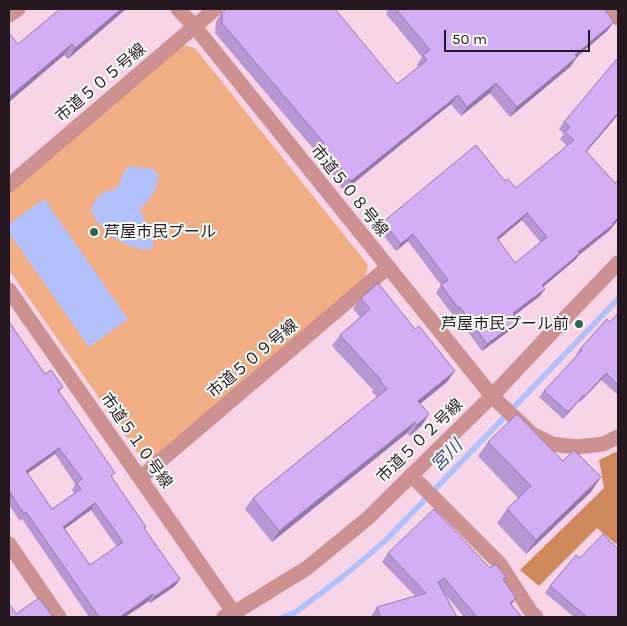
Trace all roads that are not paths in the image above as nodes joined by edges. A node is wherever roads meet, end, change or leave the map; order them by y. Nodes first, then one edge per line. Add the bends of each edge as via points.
1 (18, 9) edge
2 (178, 9) edge
3 (215, 9) edge
4 (607, 9) edge
5 (9, 14) edge
6 (618, 18) edge
7 (195, 27) junction
8 (9, 185) edge
9 (618, 263) edge
10 (388, 267) junction
11 (9, 290) edge
12 (496, 399) junction
13 (618, 437) edge
14 (140, 478) junction
15 (416, 480) junction
16 (9, 544) edge
17 (229, 615) edge
18 (59, 617) edge
19 (536, 617) edge

1 - 5 street
2 - 7 street, 市道５０８号線
3 - 7 street, 市道５０５号線
4 - 6 street
7 - 8 street, 市道５０５号線
7 - 10 street, 市道５０８号線
9 - 12 street, 市道５０２号線 via 568,314
10 - 12 street, 市道５０８号線
10 - 14 street, 市道５０９号線
11 - 14 street, 市道５１０号線
12 - 13 street, 市道５０８号線 via 532,434 552,444 577,447 603,444
12 - 15 street, 市道５０２号線
14 - 17 street, 市道５１０号線
15 - 17 street, 市道５０２号線 via 307,568
15 - 19 street via 500,564
16 - 18 street

